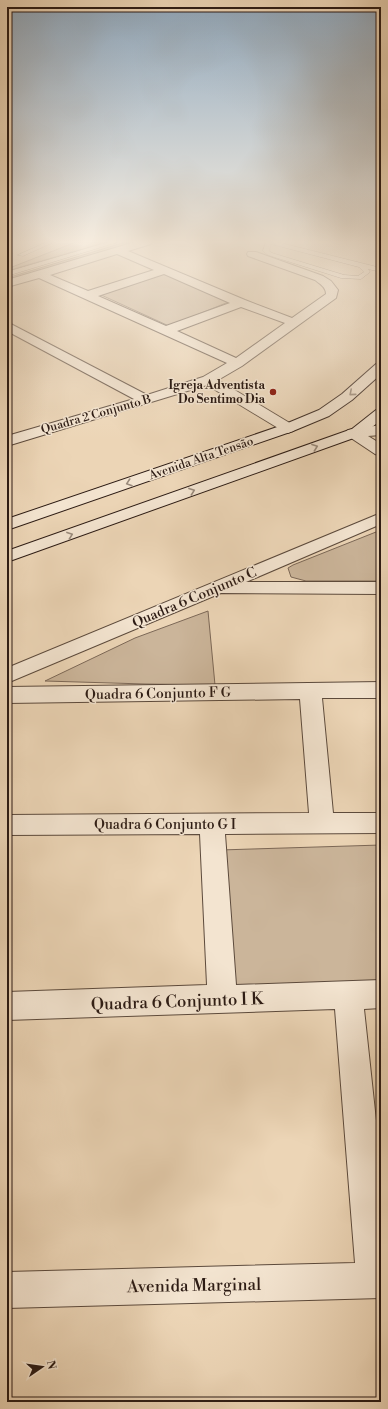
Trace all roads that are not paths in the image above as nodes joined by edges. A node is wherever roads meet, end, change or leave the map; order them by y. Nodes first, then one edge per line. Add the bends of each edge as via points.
1 (117, 308) edge
2 (228, 308) edge
3 (254, 308) edge
4 (314, 308) edge
5 (293, 322) junction
6 (7, 326) edge
7 (168, 330) junction
8 (238, 363) junction
9 (381, 367) edge
10 (208, 380) junction
11 (146, 400) junction
12 (381, 412) edge
13 (7, 424) edge
14 (288, 428) junction
15 (381, 430) edge
16 (355, 432) junction
17 (25, 435) junction
18 (7, 441) edge
19 (381, 451) edge
20 (381, 518) edge
21 (27, 519) junction
22 (7, 525) edge
23 (50, 542) junction
24 (7, 557) edge
25 (214, 588) junction
26 (381, 588) edge
27 (7, 676) edge
28 (381, 690) edge
29 (310, 691) junction
30 (7, 695) edge
31 (322, 823) junction
32 (381, 823) edge
33 (212, 824) junction
34 (7, 825) edge
35 (381, 994) edge
36 (348, 995) junction
37 (222, 1000) junction
38 (7, 1006) edge
39 (378, 1280) edge
40 (7, 1290) edge

1 - 7 street
2 - 7 street
3 - 5 street
4 - 5 street, Quadra 2 Conjunto B
5 - 8 street, Quadra 2 Conjunto B
6 - 11 street
7 - 8 street
8 - 10 street, Quadra 2 Conjunto B
9 -> 14 street, Avenida Alta Tensão via 324,414
10 - 11 street, Quadra 2 Conjunto B
10 - 14 street
11 - 17 street, Quadra 2 Conjunto B
12 - 16 street, Avenida Alta Tensão
13 - 17 street
14 -> 21 street, Avenida Alta Tensão
15 - 16 street
16 - 19 street
23 -> 16 street, Avenida Alta Tensão
17 - 18 street, Quadra 2 Conjunto B
20 - 25 street, Quadra 6 Conjunto C
21 - 22 street, Avenida Alta Tensão
21 - 23 street via 20,531 29,541
23 - 24 street, Avenida Alta Tensão
25 - 26 street
25 - 27 street, Quadra 6 Conjunto C
28 - 29 street, Quadra 6 Conjunto F G
29 - 30 street, Quadra 6 Conjunto F G
29 - 31 street
31 - 32 street, Quadra 6 Conjunto G I
31 - 33 street, Quadra 6 Conjunto G I
33 - 34 street, Quadra 6 Conjunto G I
33 - 37 street
35 - 36 street, Quadra 6 Conjunto I K
36 - 37 street, Quadra 6 Conjunto I K
36 - 39 street
37 - 38 street, Quadra 6 Conjunto I K
39 - 40 street, Avenida Marginal

